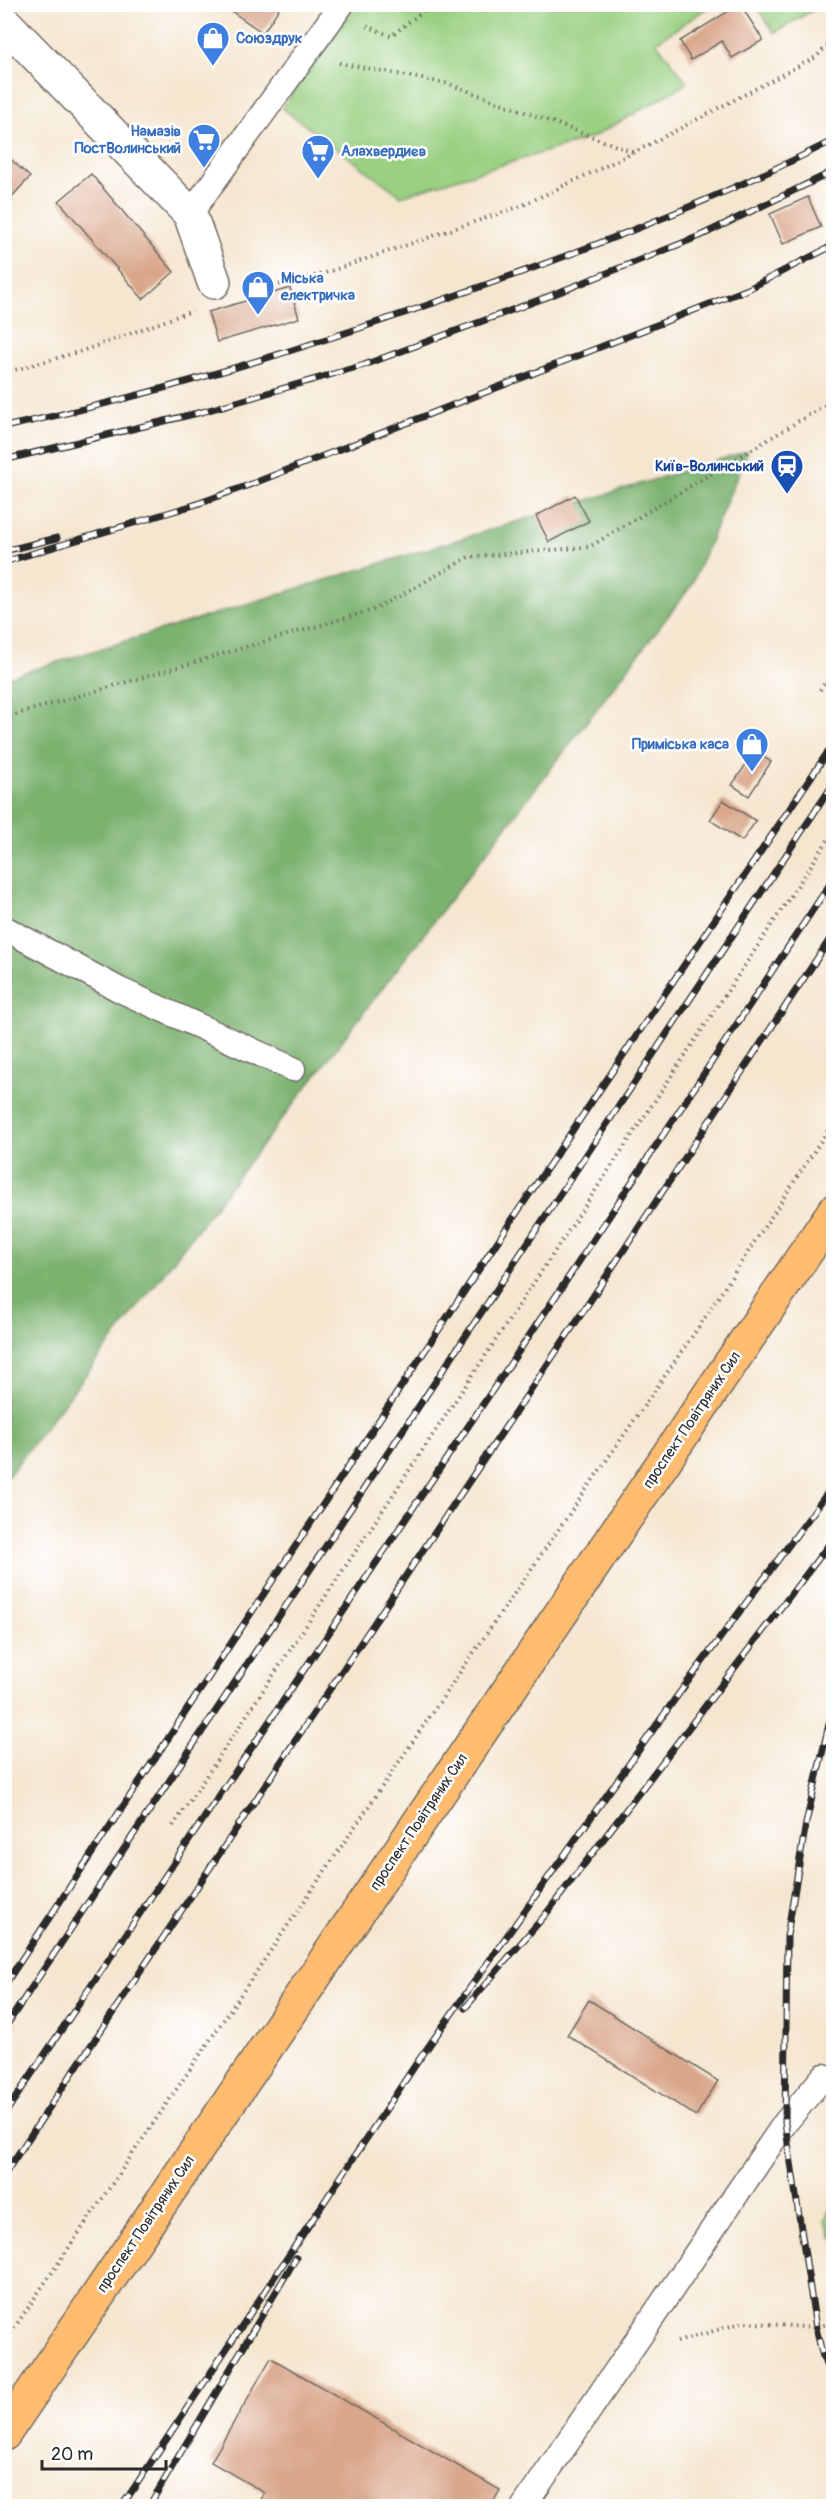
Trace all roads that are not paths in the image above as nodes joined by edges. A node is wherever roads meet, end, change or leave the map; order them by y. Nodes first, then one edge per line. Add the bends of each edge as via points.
1 (339, 9) edge
2 (4, 22) edge
3 (190, 214) junction
4 (207, 295) road end
5 (4, 928) edge
6 (293, 1069) dead end
7 (834, 1211) edge
8 (830, 2074) edge
9 (4, 2434) edge
10 (524, 2506) edge

1 - 3 lane
2 - 3 street
3 - 4 street
5 - 6 lane via 120,990
7 - 9 main road, проспект Повітряних Сил
8 - 10 lane via 785,2122

